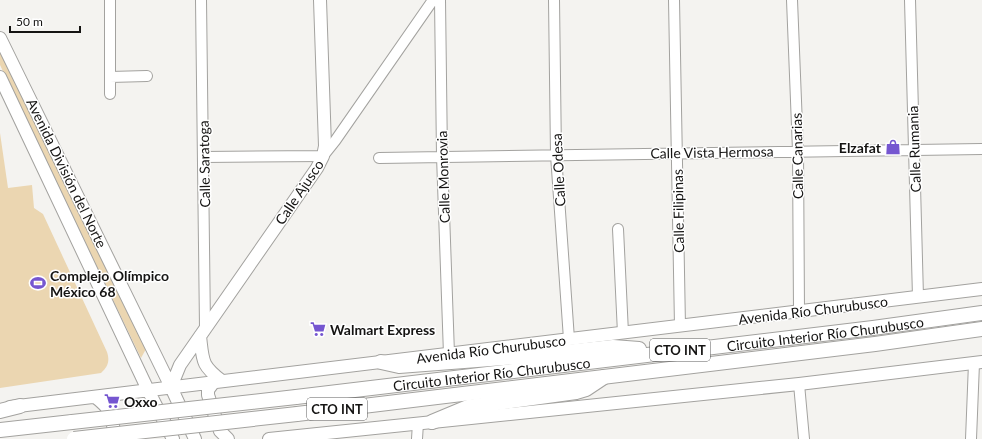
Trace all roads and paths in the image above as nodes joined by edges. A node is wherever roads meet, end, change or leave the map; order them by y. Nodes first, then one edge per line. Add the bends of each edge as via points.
1 (110, 0) edge
2 (201, 0) edge
3 (320, 0) edge
4 (433, 0) edge
5 (440, 0) edge
6 (554, 0) edge
7 (674, 0) edge
8 (792, 0) edge
9 (910, 0) edge
10 (0, 38) edge
11 (147, 76) dead end
12 (0, 77) edge
13 (110, 77) junction
14 (110, 94) dead end
15 (982, 149) edge
16 (915, 150) junction
17 (798, 151) junction
18 (678, 153) junction
19 (556, 155) junction
20 (323, 156) junction
21 (442, 156) junction
22 (204, 157) junction
23 (378, 158) dead end
24 (618, 229) dead end
25 (982, 289) edge
26 (918, 297) junction
27 (799, 311) junction
28 (982, 313) edge
29 (680, 326) junction
30 (982, 330) edge
31 (202, 332) junction
32 (623, 333) junction
33 (569, 339) junction
34 (666, 352) junction
35 (449, 354) junction
36 (380, 362) junction
37 (978, 362) edge
38 (607, 375) junction
39 (218, 382) junction
40 (799, 384) junction
41 (171, 387) junction
42 (148, 390) junction
43 (121, 393) junction
44 (95, 396) junction
45 (20, 406) joint
46 (0, 410) edge
47 (111, 413) junction
48 (432, 422) junction
49 (418, 423) junction
50 (0, 430) edge
51 (332, 436) edge
52 (74, 439) edge
53 (115, 439) edge
54 (173, 439) edge
55 (195, 439) edge
56 (228, 439) edge
57 (269, 439) edge
58 (417, 439) edge
59 (804, 439) edge
60 (971, 439) edge

1 - 13 street
2 - 22 street, Calle Saratoga
3 - 20 main road via 325,146
4 - 20 street, Calle Ajusco
5 - 21 street, Calle Monrovia
6 - 19 street, Calle Odesa
7 - 18 street, Calle Filipinas
8 - 17 street, Calle Canarias
9 - 16 street, Calle Rumania
10 - 41 main road, Avenida División del Norte
11 - 13 street
12 - 42 main road, Avenida División del Norte
13 - 14 street
15 - 16 street, Calle Vista Hermosa
16 - 17 street, Calle Vista Hermosa
16 - 26 street, Calle Rumania
17 - 18 street, Calle Vista Hermosa
17 - 27 street, Calle Canarias
18 - 19 street, Calle Vista Hermosa
18 - 29 street, Calle Filipinas
19 - 21 street, Calle Vista Hermosa
19 - 33 street, Calle Odesa
20 - 22 street
20 - 31 main road, Calle Ajusco
21 - 23 street, Calle Vista Hermosa
21 - 35 street, Calle Monrovia
22 - 31 street, Calle Saratoga
24 - 32 street
25 - 26 main road, Avenida Río Churubusco / CTO INT
26 - 27 main road, Avenida Río Churubusco / CTO INT
27 - 29 main road, Avenida Río Churubusco / CTO INT
28 - 34 highway, Circuito Interior Río Churubusco / CTO INT
29 - 32 main road, Avenida Río Churubusco / CTO INT
30 - 38 highway, Circuito Interior Río Churubusco / CTO INT
31 - 39 main road via 204,363
31 - 41 main road, Calle Ajusco via 180,365
32 - 33 main road, Avenida Río Churubusco / CTO INT
33 - 35 main road, Avenida Río Churubusco / CTO INT
34 - 36 highway via 614,347 399,366
34 - 50 highway, Circuito Interior Río Churubusco / CTO INT, bridge
35 - 36 main road, Avenida Río Churubusco / CTO INT
36 - 39 main road, Avenida Río Churubusco / CTO INT
37 - 40 main road, CTO INT
37 - 60 street
38 - 48 highway via 586,389 576,392 468,407
38 - 52 highway, Circuito Interior Río Churubusco / CTO INT, bridge
39 - 41 main road, Avenida Río Churubusco / CTO INT
39 - 56 main road via 208,390 208,395 220,431
40 - 48 main road, CTO INT
40 - 59 street
41 - 42 main road, Avenida Río Churubusco / CTO INT
41 - 55 main road, Avenida División del Norte
42 - 43 main road, Avenida Río Churubusco / CTO INT
42 - 54 main road, Avenida División del Norte
43 - 44 main road, Avenida Río Churubusco / CTO INT
43 - 47 main road
44 - 45 main road, Avenida Río Churubusco / CTO INT
44 - 47 main road
45 - 46 highway
47 - 53 main road
48 - 49 main road, CTO INT
49 - 51 main road, CTO INT
49 - 58 street
51 - 57 main road, CTO INT

